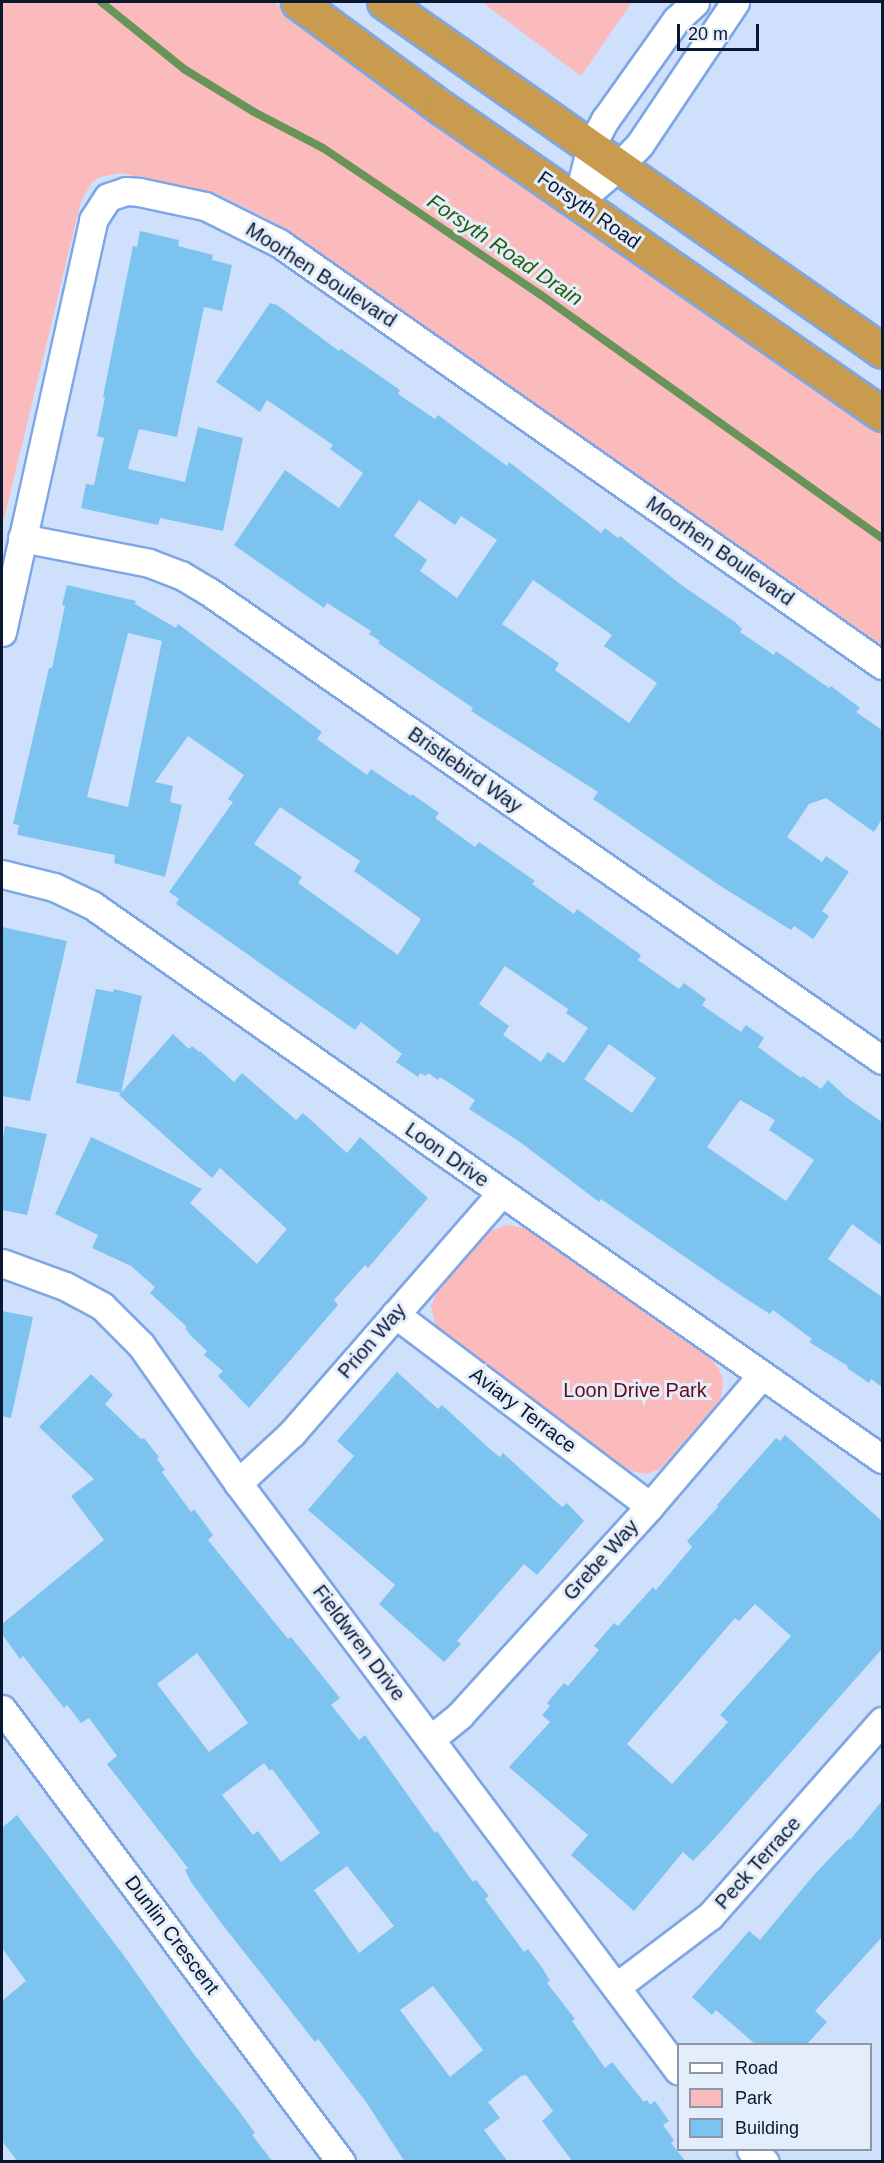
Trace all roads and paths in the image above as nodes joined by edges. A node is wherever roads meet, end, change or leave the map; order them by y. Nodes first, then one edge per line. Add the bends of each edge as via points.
1 (298, 2) edge
2 (384, 2) edge
3 (695, 2) edge
4 (735, 2) edge
5 (591, 146) junction
6 (620, 166) junction
7 (578, 202) junction
8 (882, 351) edge
9 (882, 414) edge
10 (22, 538) junction
11 (2, 632) edge
12 (882, 664) edge
13 (2, 874) edge
14 (882, 1060) edge
15 (501, 1193) junction
16 (2, 1263) edge
17 (395, 1314) junction
18 (762, 1375) junction
19 (882, 1459) edge
20 (237, 1484) junction
21 (651, 1506) junction
22 (2, 1709) edge
23 (882, 1721) edge
24 (432, 1738) junction
25 (616, 1987) junction
26 (677, 2069) edge
27 (752, 2151) edge
28 (341, 2162) edge
29 (765, 2162) edge

1 - 7 highway, Forsyth Road
2 - 5 highway
3 - 5 street via 676,20
4 - 6 street via 640,144
5 - 6 highway
5 - 7 street
6 - 7 street
6 - 8 highway
7 - 9 highway, Forsyth Road
10 - 11 street, Moorhen Boulevard
10 - 12 street, Moorhen Boulevard via 93,220 108,197 126,191 140,192 205,206 279,243
10 - 14 street, Bristlebird Way via 149,563 208,591
13 - 15 street, Loon Drive via 54,886 92,905
15 - 17 street, Prion Way
15 - 18 street, Loon Drive
16 - 20 street, Fieldwren Drive via 64,1286 102,1306 118,1321 141,1345
17 - 20 street, Prion Way via 292,1433
17 - 21 street, Aviary Terrace
18 - 19 street, Loon Drive
18 - 21 street, Grebe Way
20 - 24 street, Fieldwren Drive
21 - 24 street, Grebe Way via 460,1715
22 - 28 street, Dunlin Crescent
23 - 25 street, Peck Terrace via 710,1916
24 - 25 street, Fieldwren Drive
25 - 26 street, Fieldwren Drive
27 - 29 street

